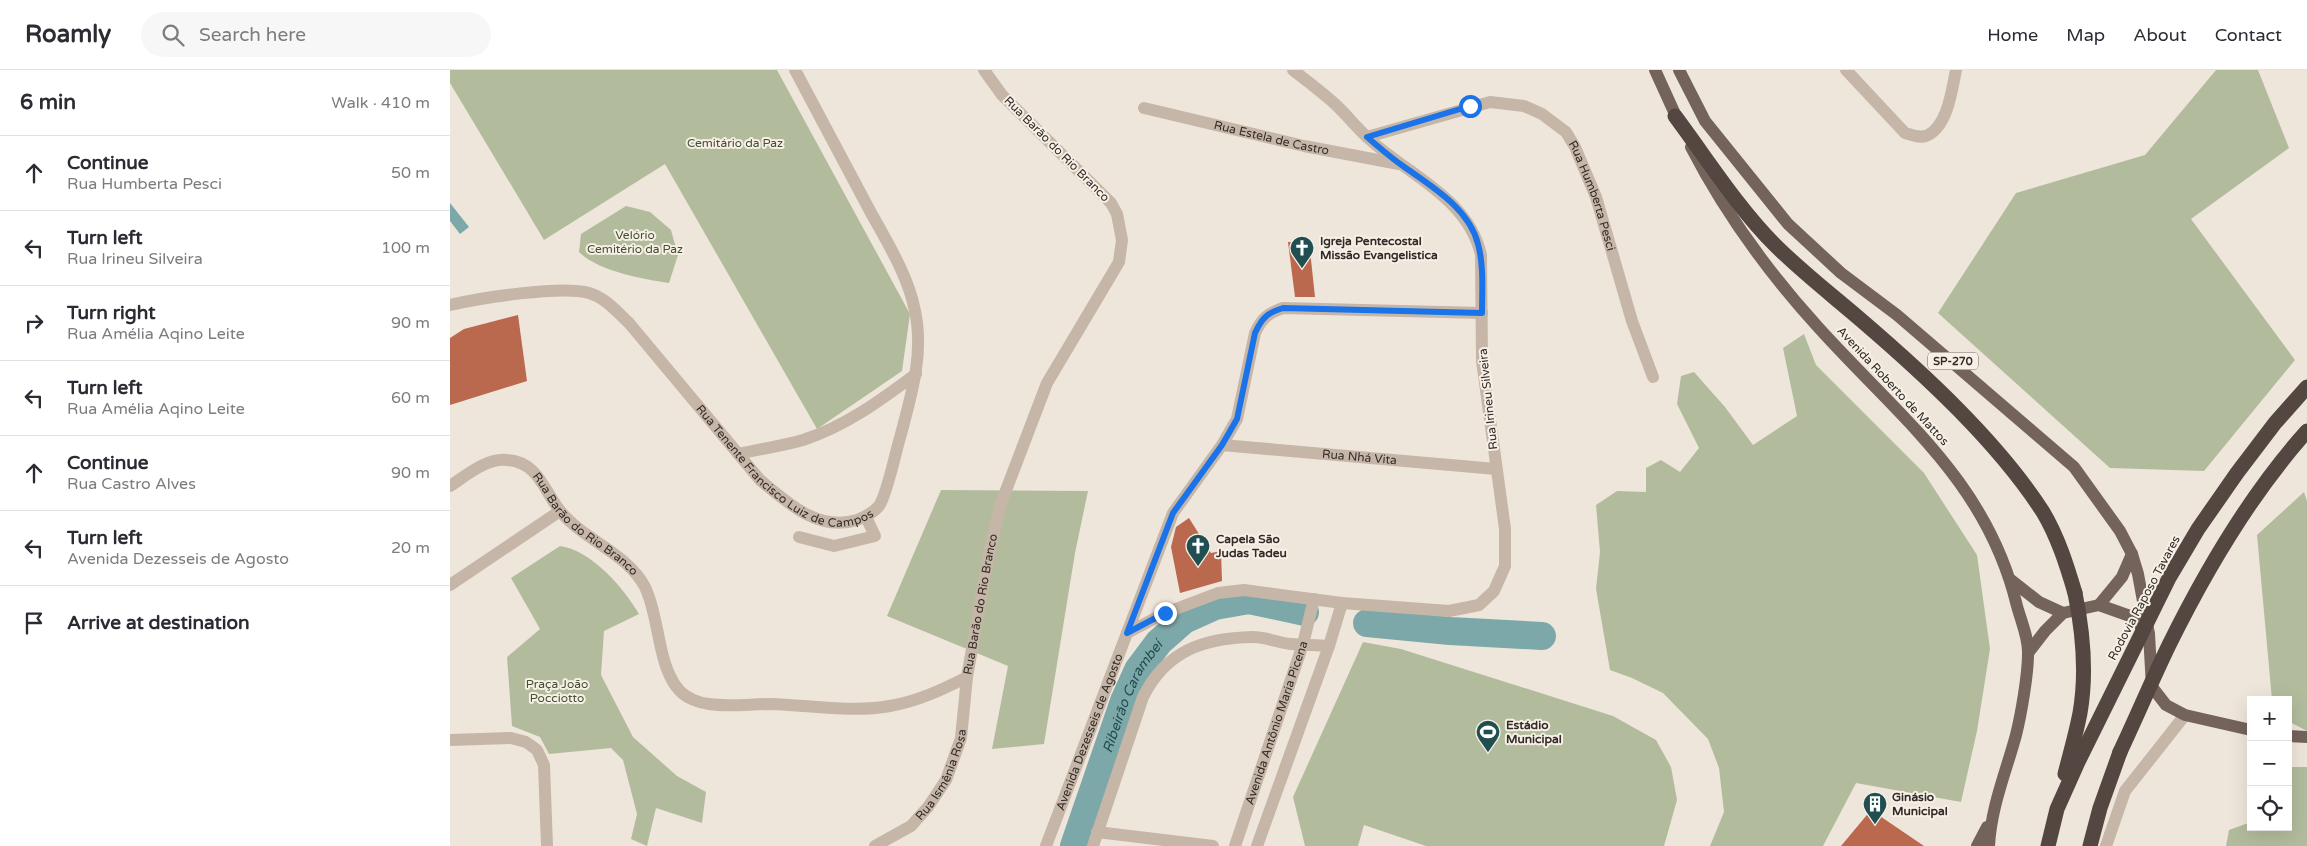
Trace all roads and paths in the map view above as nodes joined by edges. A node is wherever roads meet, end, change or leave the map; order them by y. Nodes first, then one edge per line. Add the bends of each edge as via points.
1 (795, 70) edge
2 (984, 70) edge
3 (1293, 70) edge
4 (1655, 70) edge
5 (1678, 70) edge
6 (1846, 70) edge
7 (1956, 70) edge
8 (1144, 108) dead end
9 (1675, 116) junction
10 (1367, 137) junction
11 (1401, 165) junction
12 (450, 305) edge
13 (1482, 313) junction
14 (916, 374) junction
15 (1653, 377) dead end
16 (2307, 388) edge
17 (2307, 431) edge
18 (1222, 445) junction
19 (738, 454) junction
20 (1496, 469) junction
21 (450, 486) edge
22 (560, 511) junction
23 (866, 517) junction
24 (798, 537) dead end
25 (2132, 554) junction
26 (2011, 580) junction
27 (450, 585) edge
28 (1314, 600) junction
29 (1342, 603) junction
30 (2100, 605) junction
31 (2063, 613) junction
32 (1127, 633) junction
33 (2149, 634) junction
34 (1303, 644) junction
35 (1329, 646) junction
36 (2028, 653) junction
37 (967, 677) junction
38 (2185, 715) junction
39 (2247, 729) edge
40 (2292, 736) edge
41 (2307, 737) edge
42 (450, 740) edge
43 (2057, 809) junction
44 (1990, 820) junction
45 (1097, 832) junction
46 (546, 846) edge
47 (875, 846) edge
48 (1046, 846) edge
49 (1093, 846) edge
50 (1213, 846) edge
51 (1234, 846) edge
52 (1257, 846) edge
53 (1978, 846) edge
54 (1989, 846) edge
55 (2048, 846) edge
56 (2090, 846) edge
57 (2106, 846) edge

1 - 14 street, Rua Tenente Francisco Luiz de Campos via 906,283 915,310 919,340
2 - 37 street, Rua Barão do Rio Branco via 1002,95 1111,203 1117,214 1122,251 1106,288 1048,382 1000,506
3 - 10 street, Rua Irineu Silveira via 1334,103
4 - 9 main road, Avenida Roberto de Mattos
5 - 25 main road, SP-270 via 1705,121 1788,224 1841,273 1919,333 2074,467 2120,530
6 - 7 street via 1905,133 1919,137 1929,135 1940,124 1950,102
8 - 11 street, Rua Estela de Castro
9 - 26 main road, Avenida Roberto de Mattos via 1718,197 1746,239 1818,328 1930,444 1977,508 1995,540
9 - 43 highway, bridge via 1774,245 1916,370 2009,467 2043,513 2064,557 2082,626 2084,677 2080,712
10 - 11 street, Rua Irineu Silveira
10 - 15 street, Rua Humberta Pesci via 1490,102 1524,106 1542,114 1566,132 1596,197 1632,321
11 - 13 street, Rua Irineu Silveira via 1452,204 1478,242
12 - 19 street, Rua Tenente Francisco Luiz de Campos via 492,297 567,291 589,293 608,302
13 - 18 street, Avenida Dezesseis de Agosto via 1283,308 1268,312 1255,333 1237,419
13 - 20 street, Rua Irineu Silveira via 1482,361
14 - 19 street via 847,422 803,440
14 - 23 street, Rua Tenente Francisco Luiz de Campos via 879,506
16 - 43 highway, Rodovia Raposo Tavares, bridge via 2275,423 2198,529 2169,578
17 - 56 highway, bridge via 2268,479 2239,522 2170,644 2120,752
18 - 20 street, Rua Nhá Vita
18 - 32 street, Avenida Dezesseis de Agosto via 1173,513
19 - 23 street, Rua Tenente Francisco Luiz de Campos via 760,480 810,517 829,523 846,523
20 - 29 street, Rua Irineu Silveira via 1505,529 1505,566 1494,591 1478,605 1449,611
21 - 22 street, Rua Barão do Rio Branco via 479,467 508,460 524,464 540,478
22 - 27 street
22 - 37 street, Rua Barão do Rio Branco via 631,568 645,587 667,669 679,691 692,699 709,704 844,709 888,707 943,690
23 - 24 street via 875,536 834,546
25 - 30 main road via 2122,577
25 - 33 main road, SP-270
26 - 31 main road via 2039,602
26 - 36 main road, Avenida Roberto de Mattos
28 - 29 street, Rua Irineu Silveira
28 - 32 street via 1244,590 1218,593 1165,613
28 - 34 street, Avenida Antônio Maria Picena
29 - 35 street, Avenida Antônio Maria Picena
30 - 31 main road
30 - 33 main road via 2130,616
31 - 36 main road
32 - 48 street, Avenida Dezesseis de Agosto
33 - 38 main road, SP-270 via 2152,687 2166,705
34 - 35 street
34 - 45 street via 1255,637 1193,646 1174,657 1151,680 1143,697
34 - 51 street, Avenida Antônio Maria Picena
35 - 52 street, Avenida Antônio Maria Picena
36 - 44 main road, Avenida Roberto de Mattos via 2016,733
37 - 47 street, Rua Ismênia Rosa via 961,738 946,780 928,808 911,826
38 - 39 main road
38 - 57 street via 2125,791
40 - 41 main road
42 - 46 street via 511,738 526,742 537,750 544,765
43 - 55 highway, Rodovia Raposo Tavares, bridge
44 - 53 main road
44 - 54 main road, Avenida Roberto de Mattos
45 - 49 street
45 - 50 street

